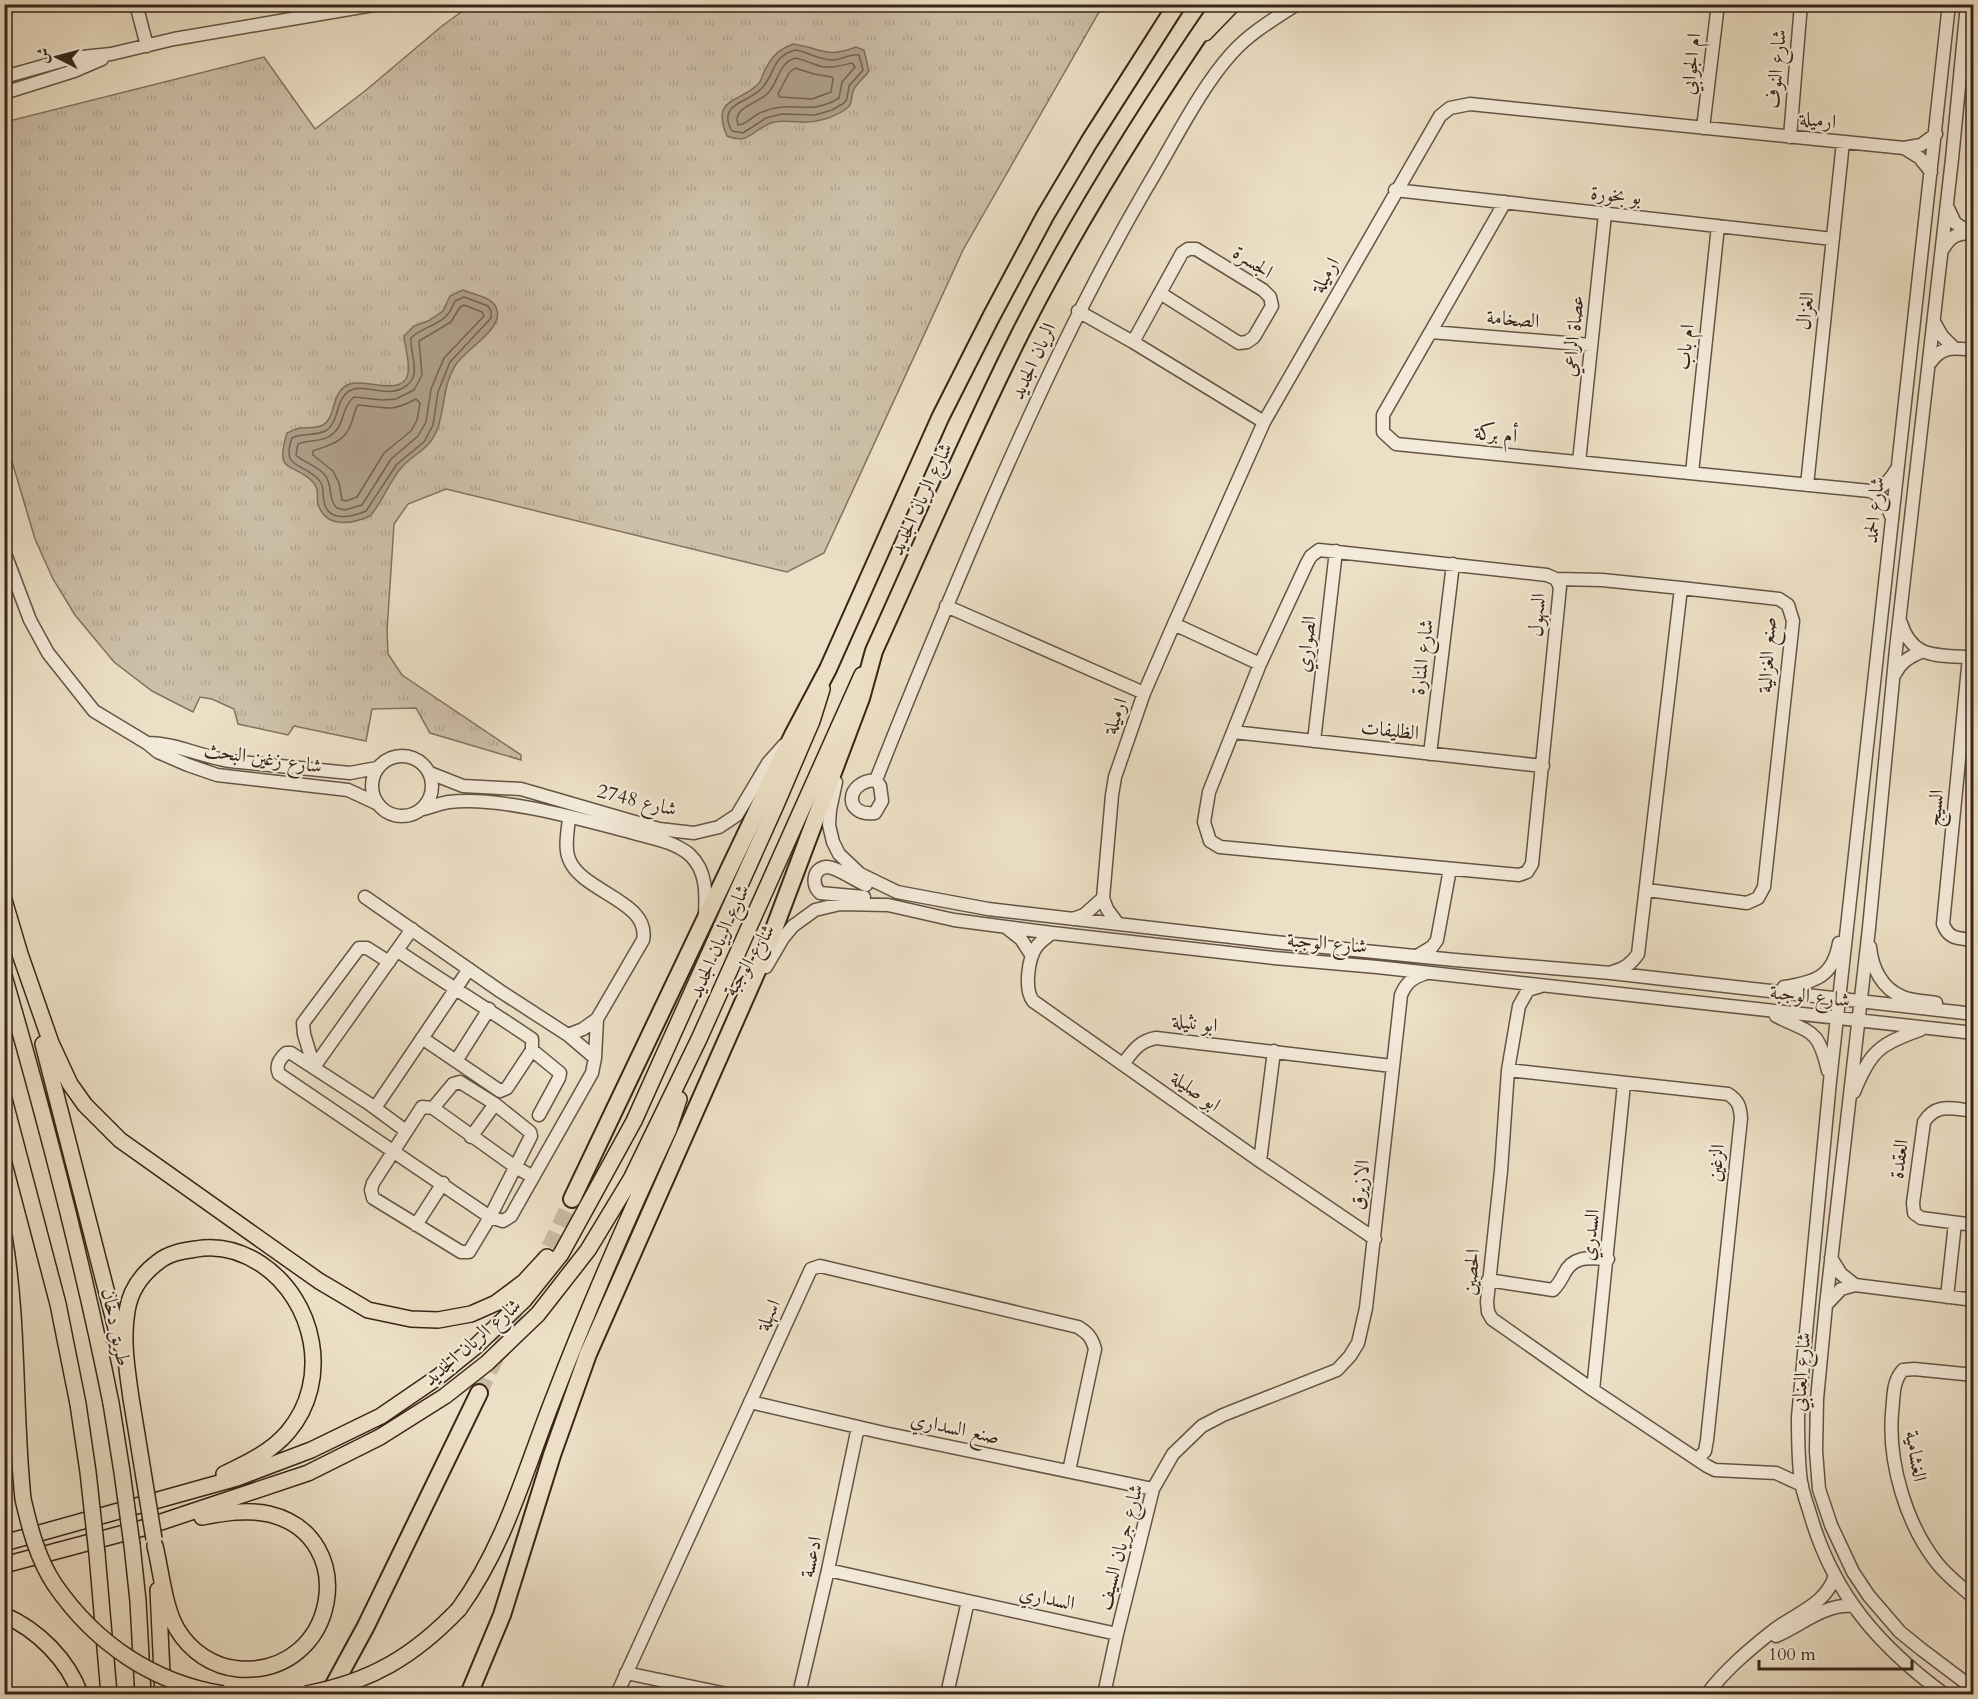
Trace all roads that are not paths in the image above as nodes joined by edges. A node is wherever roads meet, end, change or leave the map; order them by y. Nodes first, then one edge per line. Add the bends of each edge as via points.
1 (136, 4) edge
2 (379, 4) edge
3 (1220, 4) edge
4 (1233, 4) edge
5 (1297, 4) edge
6 (1718, 4) edge
7 (1801, 4) edge
8 (1949, 4) edge
9 (1967, 4) edge
10 (1175, 7) edge
11 (1194, 43) junction
12 (147, 46) junction
13 (111, 54) junction
14 (51, 64) junction
15 (34, 68) junction
16 (53, 78) junction
17 (35, 84) junction
18 (5, 86) edge
19 (1703, 128) junction
20 (1936, 134) junction
21 (1790, 137) junction
22 (1843, 142) junction
23 (1904, 148) junction
24 (1931, 172) junction
25 (1395, 190) junction
26 (1505, 202) junction
27 (1947, 204) junction
28 (1605, 214) junction
29 (1718, 226) junction
30 (1972, 233) edge
31 (1833, 239) junction
32 (1941, 251) junction
33 (1160, 293) junction
34 (1078, 311) junction
35 (1934, 322) junction
36 (1431, 332) junction
37 (1132, 342) junction
38 (1591, 345) junction
39 (1954, 348) junction
40 (1974, 350) edge
41 (1929, 364) junction
42 (1264, 422) junction
43 (1579, 462) junction
44 (1898, 465) junction
45 (1692, 473) junction
46 (1807, 485) junction
47 (1870, 491) junction
48 (1892, 520) junction
49 (4, 551) edge
50 (1336, 551) junction
51 (1453, 564) junction
52 (1556, 579) junction
53 (1681, 588) junction
54 (946, 606) junction
55 (1899, 617) junction
56 (1174, 624) junction
57 (874, 651) junction
58 (1921, 652) junction
59 (1971, 658) edge
60 (1260, 664) junction
61 (828, 669) junction
62 (1893, 677) junction
63 (1144, 693) junction
64 (1233, 732) junction
65 (792, 735) junction
66 (1314, 741) junction
67 (147, 743) junction
68 (840, 754) junction
69 (1430, 754) junction
70 (1543, 766) junction
71 (377, 768) junction
72 (430, 773) junction
73 (876, 780) dead end
74 (538, 793) junction
75 (376, 803) junction
76 (1861, 808) junction
77 (423, 809) junction
78 (536, 809) junction
79 (569, 818) junction
80 (1450, 869) junction
81 (1647, 890) junction
82 (897, 892) junction
83 (1851, 894) junction
84 (366, 897) dead end
85 (1103, 898) junction
86 (4, 900) edge
87 (888, 905) junction
88 (704, 919) junction
89 (1073, 919) junction
90 (1118, 924) junction
91 (1005, 927) junction
92 (1869, 928) junction
93 (412, 929) junction
94 (1052, 933) junction
95 (1440, 933) junction
96 (1974, 940) edge
97 (398, 951) junction
98 (20, 954) junction
99 (1638, 954) junction
100 (1032, 956) junction
101 (1416, 956) junction
102 (1455, 960) junction
103 (389, 962) junction
104 (1377, 967) junction
105 (468, 969) junction
106 (1426, 973) junction
107 (1611, 973) junction
108 (4, 976) edge
109 (1655, 978) junction
110 (1544, 985) junction
111 (455, 990) junction
112 (1768, 990) junction
113 (1401, 995) junction
114 (1617, 995) junction
115 (489, 1009) junction
116 (1849, 1010) junction
117 (1767, 1011) junction
118 (1971, 1016) edge
119 (597, 1019) junction
120 (736, 1019) junction
121 (1924, 1028) junction
122 (1974, 1033) edge
123 (568, 1035) junction
124 (422, 1038) junction
125 (699, 1039) junction
126 (532, 1050) junction
127 (1274, 1051) junction
128 (595, 1058) junction
129 (456, 1061) junction
130 (1124, 1064) junction
131 (1392, 1066) junction
132 (314, 1067) junction
133 (1508, 1070) junction
134 (1830, 1081) junction
135 (1624, 1084) junction
136 (4, 1099) edge
137 (495, 1104) junction
138 (375, 1108) junction
139 (434, 1108) junction
140 (1847, 1109) junction
141 (1974, 1111) edge
142 (539, 1115) dead end
143 (406, 1131) junction
144 (471, 1137) junction
145 (394, 1150) junction
146 (1260, 1161) junction
147 (514, 1166) junction
148 (533, 1177) junction
149 (443, 1184) junction
150 (572, 1199) tunnel mouth
151 (592, 1201) junction
152 (1837, 1212) junction
153 (490, 1217) junction
154 (1955, 1223) junction
155 (416, 1225) junction
156 (1974, 1225) edge
157 (4, 1236) edge
158 (1375, 1239) junction
159 (1831, 1258) junction
160 (1608, 1259) junction
161 (1488, 1280) junction
162 (1855, 1285) junction
163 (1947, 1297) junction
164 (1974, 1300) edge
165 (1826, 1305) junction
166 (1337, 1370) joint
167 (1974, 1375) edge
168 (128, 1378) junction
169 (1593, 1390) junction
170 (479, 1393) tunnel mouth
171 (750, 1402) junction
172 (858, 1427) junction
173 (1798, 1458) junction
174 (1698, 1459) junction
175 (1069, 1471) junction
176 (1776, 1473) junction
177 (1802, 1485) junction
178 (1153, 1489) junction
179 (154, 1502) junction
180 (143, 1528) junction
181 (4, 1543) edge
182 (154, 1543) junction
183 (4, 1565) edge
184 (828, 1570) junction
185 (1835, 1575) junction
186 (1974, 1598) edge
187 (968, 1601) junction
188 (1853, 1606) junction
189 (4, 1615) edge
190 (1117, 1634) junction
191 (1764, 1640) junction
192 (626, 1673) junction
193 (1974, 1689) edge
194 (80, 1695) edge
195 (109, 1695) edge
196 (143, 1695) edge
197 (163, 1695) edge
198 (222, 1695) edge
199 (306, 1695) edge
200 (329, 1695) edge
201 (469, 1695) edge
202 (617, 1695) edge
203 (727, 1695) edge
204 (799, 1695) edge
205 (947, 1695) edge
206 (1104, 1695) edge
207 (1707, 1695) edge
208 (1944, 1695) edge

1 - 12 street
2 - 12 street
3 - 11 highway, شارع الريان الجديد
4 - 11 main road, شارع الريان الجديد
5 - 34 street, الريان الجديد via 1260,28 1232,53 1206,88
6 - 19 street, ام الجوابي
7 - 21 street, شارع النوف
8 - 20 street, شارع الحمد
9 - 27 street, شارع الحمد
10 - 61 highway, شارع الريان الجديد via 1089,142 991,317 940,418
11 - 57 highway, شارع الريان الجديد via 1117,160 1020,334
12 - 13 street
13 - 14 street
13 - 16 street
14 - 15 street
14 - 16 street
15 - 17 street via 40,74
15 - 18 street
16 - 17 street
17 - 18 street
19 - 21 street, ارميلة
19 - 25 street, ارميلة via 1470,104 1450,108 1440,116
20 - 23 street, ارميلة via 1922,145
20 - 24 street, شارع الحمد
21 - 22 street, ارميلة
22 - 23 street, ارميلة
22 - 31 street, الغزال
23 - 24 street via 1920,158
24 - 44 street, شارع الحمد
25 - 26 street, بو بخورة
25 - 42 street, ارميلة
26 - 28 street, بو بخورة
26 - 36 street, أم بركة
27 - 30 street via 1955,224
27 - 32 street, شارع الحمد
28 - 29 street, بو بخورة
28 - 38 street, عصاة الراعي
29 - 31 street, بو بخورة
29 - 45 street, ام باب
30 - 32 street via 1955,234
31 - 46 street, الغزال
32 - 35 street, شارع الحمد
33 - 33 street, الجسرة via 1182,253 1196,249 1263,290 1272,306 1254,337 1239,343
33 - 37 street, الجسرة
34 - 37 street
34 - 54 street, الريان الجديد
35 - 39 street
35 - 41 street, شارع الحمد
36 - 38 street, الصخامة
36 - 43 street, أم بركة via 1383,415 1383,432 1396,444
37 - 42 street
38 - 43 street, عصاة الراعي
39 - 40 street
39 - 41 street via 1941,351
41 - 55 street, شارع الحمد
42 - 56 street, ارميلة
43 - 45 street, أم بركة
44 - 47 street via 1889,482
44 - 48 street, شارع الحمد
45 - 46 street, أم بركة
46 - 47 street, أم بركة
47 - 48 street via 1886,503
48 - 76 street, شارع الحمد
49 - 67 street, شارع زغين البحث via 30,620 48,653 94,711
50 - 51 street, السهول
50 - 60 street, السهول via 1319,550 1311,556
50 - 66 street, الصواري
51 - 52 street, السهول
51 - 69 street, شارع المنارة
52 - 53 street
52 - 70 street, السهول via 1560,587
53 - 81 street
53 - 81 street, صنع الغزالية via 1779,599 1791,611 1768,853 1764,887 1758,898 1747,903
54 - 63 street
54 - 73 street, الريان الجديد
55 - 58 street via 1905,636
55 - 62 street, شارع الحمد
56 - 60 street
56 - 63 street, ارميلة
57 - 68 highway
57 - 125 main road, شارع الريان الجديد
58 - 59 street
58 - 62 street via 1899,666
59 - 96 street, السيج via 1943,924 1952,938
60 - 64 street, السهول
61 - 65 highway
61 - 151 main road, شارع الريان الجديد via 812,721 721,930 634,1121
62 - 92 street, شارع الحمد
63 - 85 street, ارميلة via 1115,777
64 - 66 street, الظليفات
64 - 80 street, السهول via 1205,810 1210,841 1220,847
65 - 74 street, شارع 2748 via 768,763 737,815 707,832 659,829
65 - 88 highway
66 - 69 street, الظليفات
67 - 71 street, شارع زغين البحث via 161,743 212,759 350,773
67 - 75 street, شارع زغين البحث via 158,752 217,775 342,788
68 - 82 street, شارع الوجبة via 830,810 833,842 852,869
68 - 120 highway
69 - 70 street, الظليفات
70 - 80 street, السهول via 1532,864 1527,872 1519,875
71 - 72 street via 396,756 407,756 417,759
71 - 75 street via 372,779
72 - 74 street, شارع 2748 via 463,786
72 - 77 street via 433,786
74 - 78 street via 528,802
75 - 77 street via 390,815 400,817
76 - 83 street, شارع الحمد
76 - 116 street via 1866,832
77 - 78 street, شارع 2748 via 449,802
78 - 79 street, شارع 2748
79 - 88 street, شارع 2748 via 674,844 685,851 696,862 705,882
79 - 119 street via 569,861 593,884 637,915 644,926 643,940
80 - 95 street
81 - 99 street
82 - 87 street via 869,886 831,867 821,868 815,875 820,893 866,898
82 - 89 street, شارع الوجبة via 988,909
83 - 112 street via 1837,955 1828,971 1809,983
83 - 116 street, شارع الحمد
84 - 93 street
85 - 89 street via 1084,915
85 - 90 street
86 - 98 main road
87 - 91 street, شارع الوجبة
87 - 120 street, شارع الوجبة via 840,904 804,917 783,938
88 - 150 highway
89 - 90 street, شارع الوجبة
90 - 101 street, شارع الوجبة
91 - 94 street, شارع الوجبة
91 - 100 street via 1021,939
92 - 116 street, شارع الحمد
92 - 118 street via 1874,969 1884,983 1902,997 1941,1004
93 - 97 street
93 - 105 street
94 - 100 street
94 - 104 street, شارع الوجبة
95 - 101 street via 1432,947
95 - 102 street
97 - 103 street
97 - 111 street
98 - 151 main road via 51,1043 70,1084 85,1105 120,1140 319,1281 369,1310 411,1320 438,1320 471,1314 496,1303 524,1282
98 - 168 main road
99 - 107 street via 1622,970
99 - 109 street
100 - 130 street, ابو صليلة via 1028,987 1033,1001
101 - 102 street, شارع الوجبة
102 - 107 street, شارع الوجبة
103 - 132 street
103 - 132 street via 367,948 359,948 303,1023
104 - 106 street, شارع الوجبة
104 - 113 street via 1388,973
105 - 111 street
105 - 123 street
106 - 110 street, شارع الوجبة
106 - 113 street via 1406,984
107 - 109 street, شارع الوجبة
108 - 196 main road, طريق دخان, bridge via 63,1192 111,1403 132,1545
109 - 112 street, شارع الوجبة
110 - 114 street, شارع الوجبة
110 - 133 street, الحصين via 1528,990 1519,1006
111 - 115 street
111 - 124 street
112 - 116 street, شارع الوجبة
113 - 131 street, الازيرق
114 - 116 street via 1633,989
114 - 117 street, شارع الوجبة
115 - 126 street via 532,1039
115 - 129 street
116 - 117 street, شارع الوجبة
116 - 118 street, شارع الوجبة
116 - 121 street, شارع الوجبة
116 - 134 street, شارع العنابي
116 - 140 street, شارع العنابي
116 - 152 street via 1832,1193
117 - 134 street via 1815,1036 1822,1046
119 - 123 street
119 - 128 street
120 - 201 highway via 588,1354 502,1615
121 - 122 street, شارع الوجبة
121 - 140 street via 1890,1040 1872,1056
123 - 128 street
124 - 129 street
124 - 138 street
125 - 180 main road, شارع الريان الجديد via 631,1179 588,1250 538,1314 487,1363 445,1396 380,1437 308,1473
125 - 199 main road, bridge via 669,1129 581,1326 492,1558 459,1609 424,1643 374,1675
126 - 129 street via 507,1088 500,1091
126 - 142 street via 560,1073
127 - 130 street, ابو نثيلة via 1156,1038 1138,1045
127 - 131 street, ابو نثيلة
127 - 146 street
128 - 148 street via 590,1078
130 - 146 street, ابو صليلة
131 - 158 street, الازيرق
132 - 138 street
132 - 145 street via 286,1053 278,1070
133 - 135 street, الزغين
133 - 161 street, الحصين
134 - 173 street, شارع العنابي via 1800,1378
135 - 160 street, السدري
135 - 174 street, الزغين via 1728,1094 1739,1104 1741,1118 1707,1440
136 - 195 main road, bridge via 58,1304 78,1404 97,1554
137 - 139 street via 457,1082
137 - 144 street
137 - 147 street via 530,1132 530,1140
138 - 143 street
139 - 143 street via 422,1107
139 - 144 street
140 - 152 street, شارع العنابي
141 - 154 street, العقدة via 1941,1108 1930,1112 1924,1122 1914,1213 1921,1218
143 - 145 street
144 - 147 street
145 - 149 street
145 - 155 street via 373,1183 373,1198
146 - 158 street, ابو صليلة
147 - 148 street
147 - 153 street
148 - 153 street via 507,1220
149 - 153 street
149 - 155 street
151 - 179 main road, شارع الريان الجديد via 561,1254 524,1300 438,1377 381,1416 311,1450 237,1478
152 - 159 street, شارع العنابي
153 - 155 street via 466,1253
154 - 156 street, العقدة
154 - 163 street
157 - 198 main road, bridge via 13,1315 23,1499 45,1566 79,1616 114,1649 173,1681
158 - 166 street, الازيرق via 1358,1344
159 - 162 street via 1841,1274
159 - 165 street, شارع العنابي
160 - 161 street via 1584,1258 1573,1262 1553,1290
160 - 169 street, السدري
161 - 169 street, الحصين via 1486,1302 1492,1319
162 - 163 street
162 - 165 street via 1841,1289
163 - 164 street
165 - 193 street, شارع العنابي via 1816,1451 1819,1489 1831,1525 1853,1572 1886,1617
166 - 178 street, شارع جريان السيف via 1202,1426 1173,1454
167 - 186 street, الغشامية via 1903,1370 1895,1378 1891,1426 1899,1482 1917,1532 1938,1564
168 - 179 main road via 125,1324 130,1297 152,1266 177,1252 213,1248 248,1256 285,1284 309,1328 313,1354 310,1387 288,1432 254,1459
168 - 182 main road, bridge
169 - 174 street, الحصين
170 - 200 highway
171 - 172 street, صنع السداري
171 - 175 street, اسهلة via 806,1276 820,1266 1086,1332 1095,1349
171 - 192 street, اسهلة
172 - 175 street, صنع السداري
172 - 184 street, ادعسة
173 - 176 street
173 - 177 street, شارع العنابي
174 - 176 street, الحصين via 1715,1470
175 - 178 street, صنع السداري
176 - 177 street, الحصين
177 - 185 street, شارع العنابي via 1819,1543
178 - 190 street, شارع جريان السيف
179 - 181 main road, شارع الريان الجديد
180 - 182 main road via 239,1511 269,1514 287,1521 306,1536 321,1557 328,1592 324,1614 309,1641 279,1663 256,1669 214,1663 195,1651 176,1627
180 - 183 main road, شارع الريان الجديد
182 - 197 main road
184 - 187 street, السداري
184 - 204 street, ادعسة
185 - 188 street, شارع العنابي
185 - 191 street via 1821,1599
187 - 190 street, السداري
187 - 205 street
188 - 191 street via 1836,1606 1820,1612
188 - 208 street, شارع العنابي via 1892,1653
189 - 194 main road via 48,1644
190 - 206 street, شارع جريان السيف
191 - 207 street via 1731,1667
192 - 202 street, اسهلة
192 - 203 street

